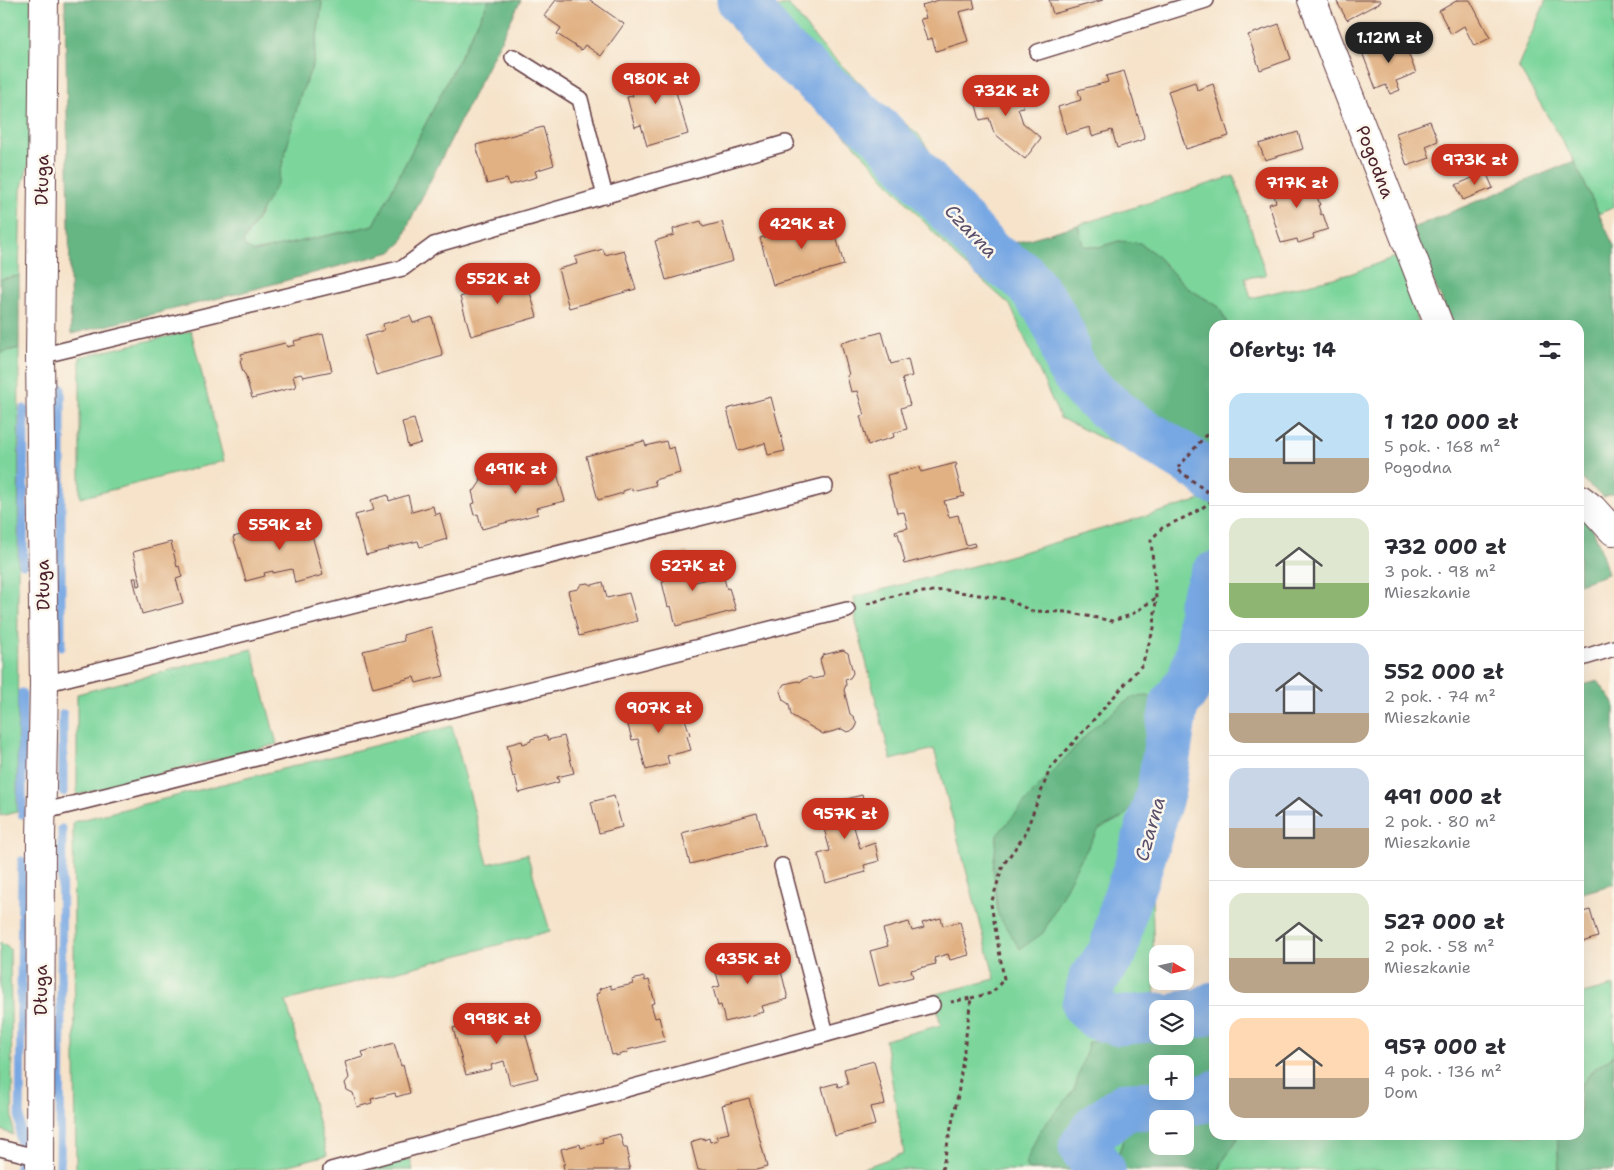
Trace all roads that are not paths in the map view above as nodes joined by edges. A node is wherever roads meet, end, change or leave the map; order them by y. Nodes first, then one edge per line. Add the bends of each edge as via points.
1 (44, 0) edge
2 (1206, 0) edge
3 (1312, 0) edge
4 (1038, 52) dead end
5 (513, 57) dead end
6 (786, 144) dead end
7 (606, 196) junction
8 (1437, 320) edge
9 (40, 356) junction
10 (825, 486) dead end
11 (1584, 502) edge
12 (1614, 530) edge
13 (1614, 537) edge
14 (847, 610) road end
15 (1614, 648) edge
16 (1584, 658) edge
17 (44, 684) junction
18 (41, 812) junction
19 (782, 866) dead end
20 (932, 1005) road end
21 (826, 1034) junction
22 (0, 1148) edge
23 (40, 1164) edge
24 (331, 1170) edge

1 - 9 street, Długa
2 - 4 lane
3 - 8 street, Pogodna
5 - 7 lane via 580,99
6 - 7 lane
7 - 9 lane via 434,245 403,268
9 - 17 street, Długa
10 - 17 lane
11 - 12 street
12 - 13 street
14 - 18 lane
15 - 16 lane
17 - 18 street, Długa
18 - 23 street, Długa
19 - 21 lane
20 - 21 lane
21 - 24 lane
22 - 23 lane

